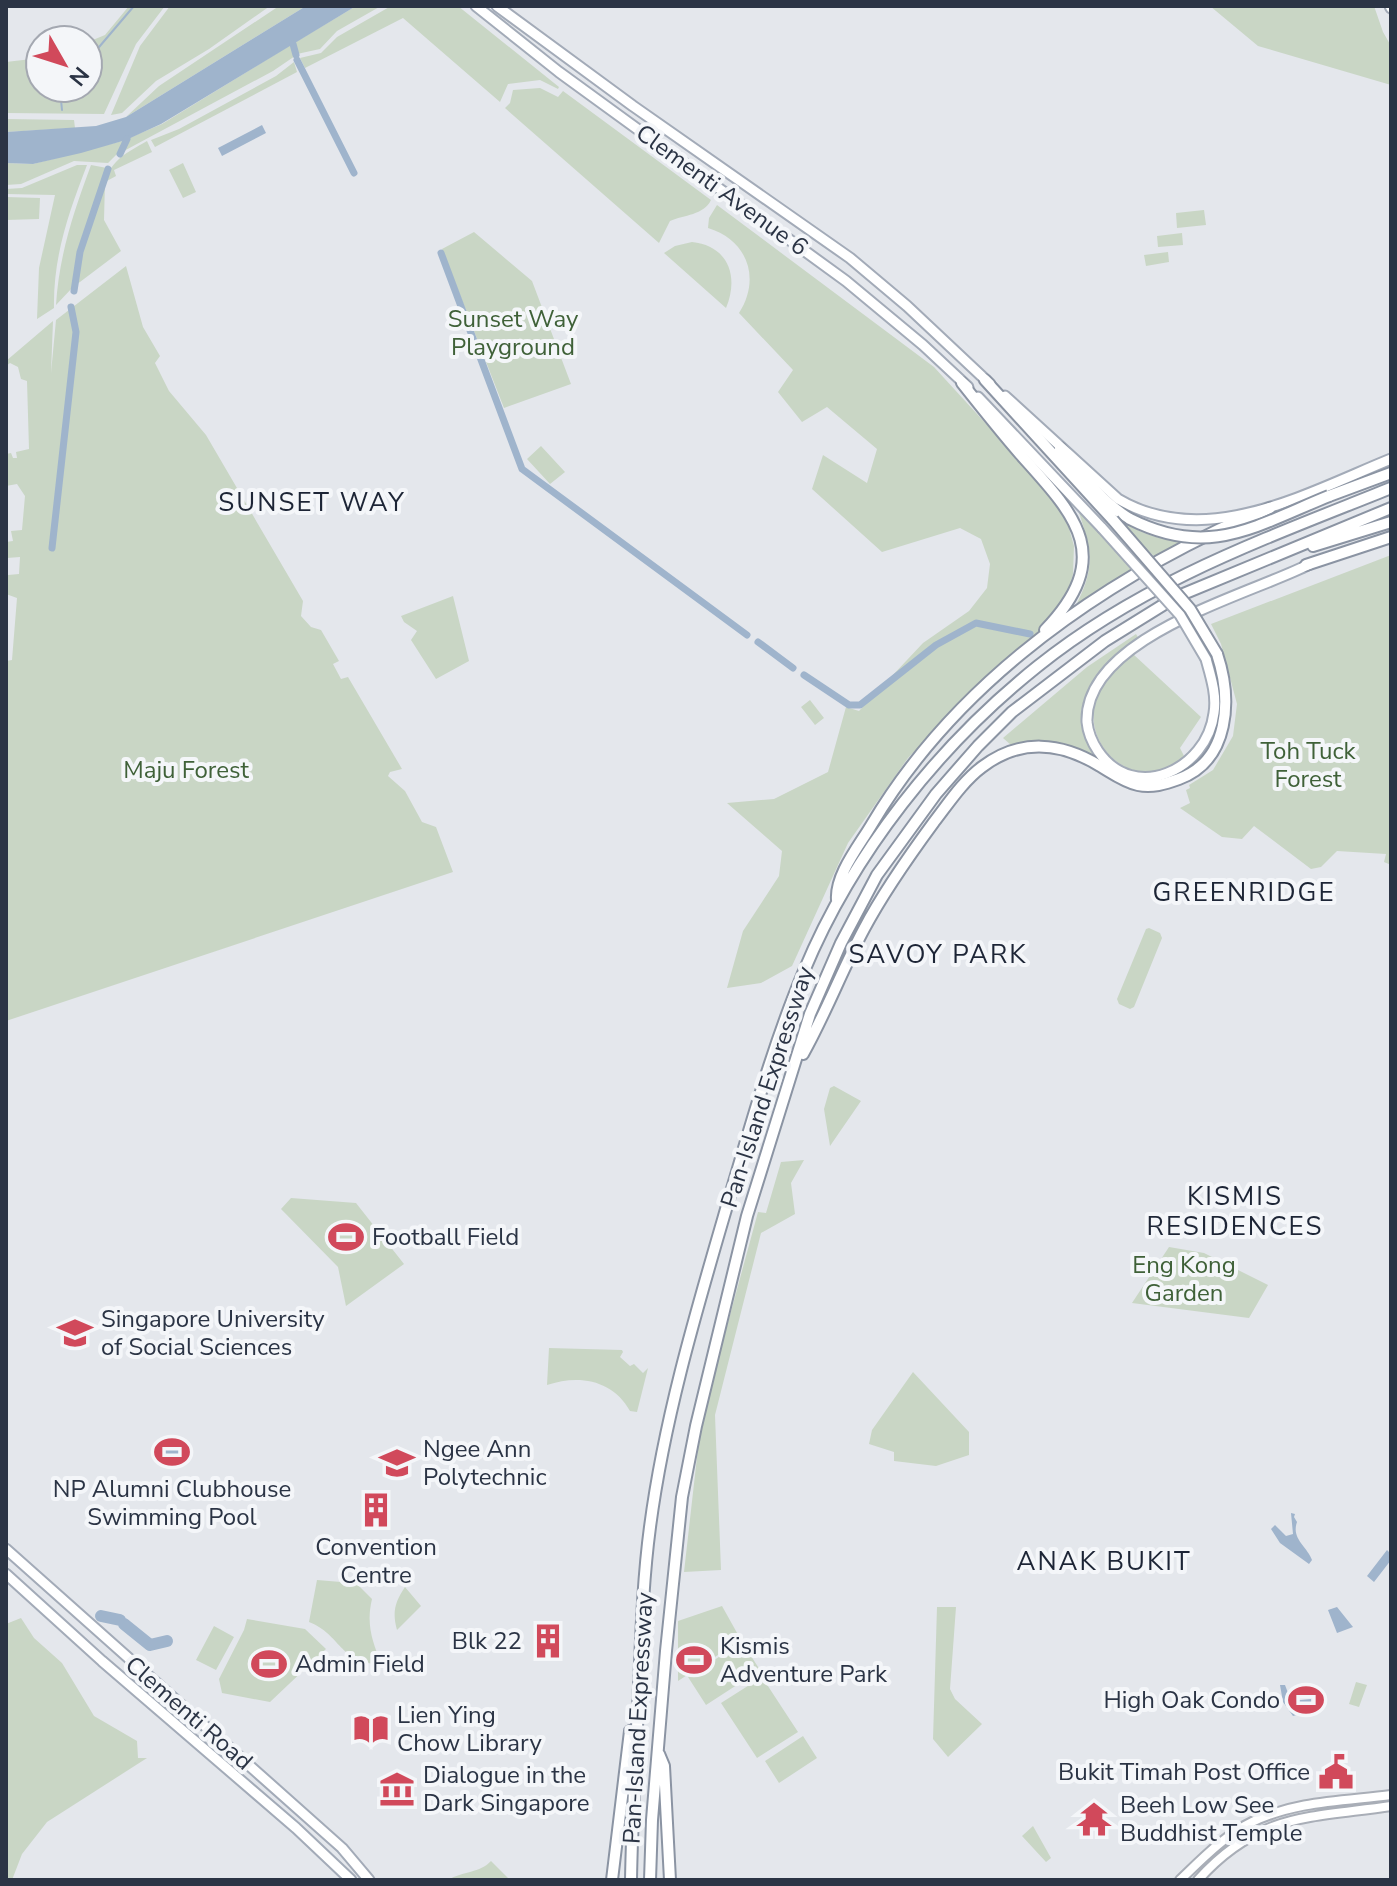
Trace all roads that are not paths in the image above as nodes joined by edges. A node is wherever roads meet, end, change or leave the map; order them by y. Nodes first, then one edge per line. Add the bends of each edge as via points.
1 (476, 6) edge
2 (499, 7) edge
3 (985, 380) junction
4 (962, 383) junction
5 (1060, 448) junction
6 (1391, 459) edge
7 (1391, 473) edge
8 (1391, 488) edge
9 (1270, 508) junction
10 (1391, 508) edge
11 (1391, 522) edge
12 (1391, 535) edge
13 (1276, 557) junction
14 (1306, 565) joint
15 (1034, 643) junction
16 (837, 902) junction
17 (793, 1070) junction
18 (6, 1549) edge
19 (23, 1565) junction
20 (6, 1574) edge
21 (53, 1592) junction
22 (49, 1613) junction
23 (638, 1710) junction
24 (658, 1752) junction
25 (1391, 1795) edge
26 (1391, 1806) edge
27 (351, 1880) edge
28 (369, 1880) edge
29 (612, 1880) edge
30 (631, 1880) edge
31 (650, 1880) edge
32 (670, 1880) edge
33 (1180, 1880) edge
34 (1198, 1880) edge

1 - 4 main road, Clementi Avenue 6 via 846,281
2 - 3 main road, Clementi Avenue 6 via 850,258
3 - 5 main road, Clementi Avenue 6
3 - 17 highway, bridge via 1190,609 1225,676 1223,731 1190,775 1164,785 1136,785 1061,747 1014,750 979,768 884,895
4 - 14 main road, Clementi Avenue 6, bridge via 1180,615 1206,659 1215,696 1203,744 1173,771 1150,778 1128,774 1110,764 1091,738 1087,719 1094,690 1116,663 1176,622
4 - 15 highway via 1059,495 1083,547 1076,591
5 - 7 highway, bridge via 1116,511 1188,539 1252,527
5 - 9 main road, Clementi Avenue 6 via 1137,510 1198,521
6 - 9 main road, Clementi Avenue 6
8 - 16 highway, Pan-Island Expressway via 1164,584 1040,664 953,744 898,812
9 - 15 highway via 1136,575
10 - 13 highway, Pan-Island Expressway
11 - 13 highway
12 - 14 highway
13 - 17 highway, Pan-Island Expressway via 1176,597 1105,641 1012,712 978,746 877,875 810,1014
15 - 16 highway via 935,734 870,826 839,884
16 - 23 highway, Pan-Island Expressway via 788,1013 687,1342 650,1526
17 - 24 highway, Pan-Island Expressway via 747,1216 696,1426 682,1497
18 - 19 main road, Clementi Road
19 - 20 main road via 19,1576
19 - 21 main road, Clementi Road
20 - 22 main road, Clementi Road
21 - 22 main road via 46,1596
21 - 28 main road, Clementi Road via 331,1838
22 - 27 main road, Clementi Road
23 - 29 highway via 631,1727
23 - 30 highway, Pan-Island Expressway
24 - 31 highway, Pan-Island Expressway
24 - 32 highway via 664,1766
25 - 33 main road via 1293,1807 1252,1821
26 - 34 main road via 1314,1815 1260,1830 1232,1847

